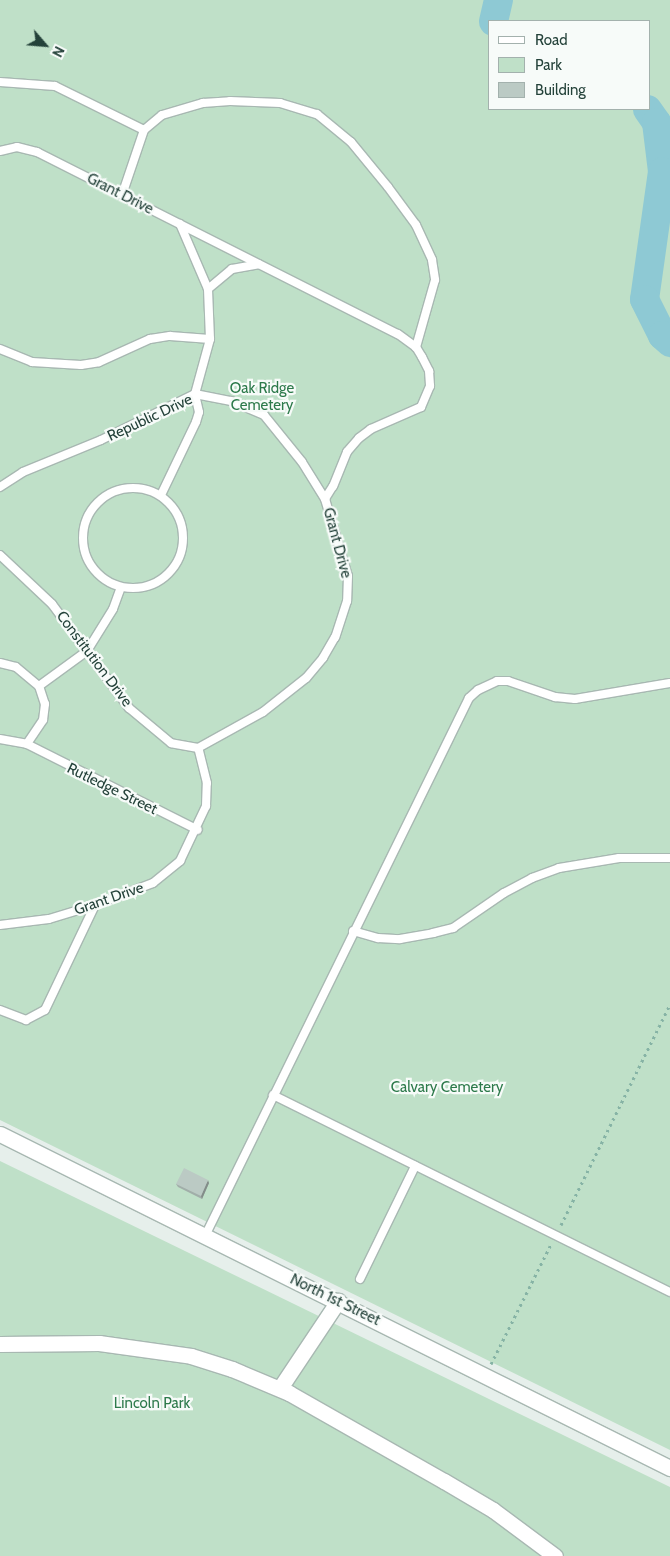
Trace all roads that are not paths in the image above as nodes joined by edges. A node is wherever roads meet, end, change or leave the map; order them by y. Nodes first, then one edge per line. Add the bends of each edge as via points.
1 (0, 82) edge
2 (144, 130) junction
3 (1, 150) edge
4 (122, 196) junction
5 (180, 224) junction
6 (261, 264) junction
7 (208, 289) junction
8 (210, 339) junction
9 (416, 347) junction
10 (0, 349) edge
11 (194, 394) junction
12 (0, 486) edge
13 (161, 495) junction
14 (325, 499) junction
15 (0, 555) edge
16 (121, 587) junction
17 (87, 651) junction
18 (0, 663) edge
19 (670, 683) edge
20 (39, 686) junction
21 (0, 739) edge
22 (27, 744) junction
23 (198, 748) junction
24 (198, 830) junction
25 (670, 858) edge
26 (95, 906) junction
27 (0, 926) edge
28 (353, 931) junction
29 (0, 1010) edge
30 (273, 1095) junction
31 (0, 1134) edge
32 (415, 1166) junction
33 (206, 1236) junction
34 (360, 1279) dead end
35 (670, 1292) edge
36 (338, 1301) junction
37 (0, 1344) edge
38 (280, 1388) junction
39 (670, 1468) edge
40 (554, 1556) edge

1 - 2 lane via 55,86
2 - 4 lane
2 - 9 lane via 162,115 183,108 230,101 302,108 333,125 388,186 416,225 432,260 435,280
3 - 4 lane, Grant Drive via 17,147 38,152
4 - 5 lane, Grant Drive
5 - 6 lane, Grant Drive
5 - 7 lane
6 - 7 lane via 232,269
6 - 9 lane, Grant Drive
7 - 8 lane
8 - 10 lane via 170,336 150,339 99,362 81,365 32,362
8 - 11 lane
9 - 14 lane, Grant Drive via 429,372 426,399 411,414 382,423 359,438 347,452 334,486
11 - 12 lane, Republic Drive via 101,440 23,472
11 - 13 lane via 199,412 196,422
11 - 14 lane, Republic Drive via 230,401 264,415 302,462
13 - 16 lane via 175,509 183,530 183,548 178,562 159,581 140,588
13 - 16 lane via 143,488 122,489 102,498 92,508 84,528 87,558 97,573
14 - 23 lane, Grant Drive via 348,576 347,601 335,637 317,665 278,700
15 - 17 lane, Constitution Drive via 52,604
16 - 17 lane via 114,609
17 - 20 lane
17 - 23 lane, Constitution Drive via 112,688 136,714 171,743
18 - 20 lane via 27,674
19 - 28 lane via 575,698 555,696 508,681 497,681 478,690 469,698
20 - 22 lane via 44,720
21 - 22 lane, Rutledge Street
22 - 24 lane, Rutledge Street
23 - 24 lane, Grant Drive via 207,783 206,806
24 - 26 lane, Grant Drive via 180,861 153,884
25 - 28 lane via 619,858 559,868 504,893 453,928 433,933 400,939 378,938
26 - 27 lane, Grant Drive via 49,919
26 - 29 lane via 45,1010 26,1020
28 - 30 lane
30 - 32 lane
30 - 33 lane
31 - 33 street, North 1st Street
32 - 34 lane
32 - 35 lane
33 - 36 street, North 1st Street
36 - 38 street
36 - 39 street, North 1st Street
37 - 38 street via 99,1343 145,1348 208,1361
38 - 40 street via 492,1510

